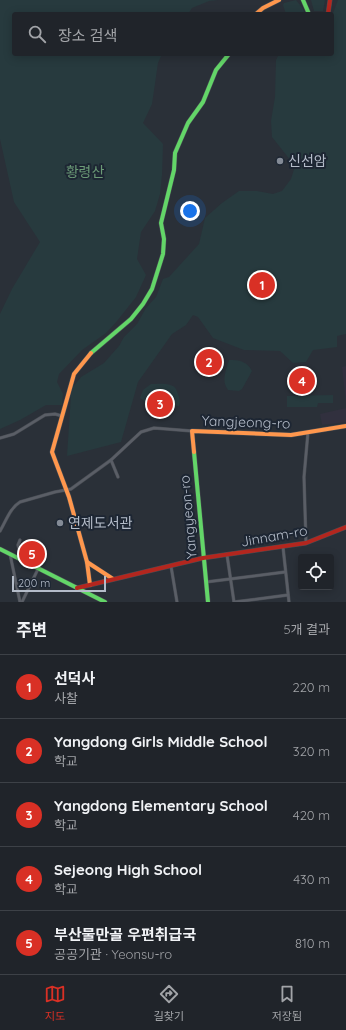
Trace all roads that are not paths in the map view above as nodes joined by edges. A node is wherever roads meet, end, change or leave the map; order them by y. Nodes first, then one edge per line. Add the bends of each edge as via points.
1 (279, 0) edge
2 (303, 0) edge
3 (330, 0) edge
4 (258, 12) edge
5 (308, 12) edge
6 (328, 12) edge
7 (227, 56) edge
8 (62, 416) junction
9 (346, 426) edge
10 (192, 431) junction
11 (308, 432) junction
12 (0, 438) edge
13 (112, 460) junction
14 (118, 477) dead end
15 (67, 490) junction
16 (346, 527) edge
17 (0, 531) edge
18 (20, 540) dead end
19 (306, 543) junction
20 (283, 547) junction
21 (0, 550) edge
22 (10, 554) junction
23 (227, 555) junction
24 (203, 558) junction
25 (21, 560) junction
26 (87, 562) junction
27 (171, 566) junction
28 (38, 569) junction
29 (286, 572) junction
30 (231, 579) junction
31 (113, 580) junction
32 (206, 582) junction
33 (90, 585) junction
34 (77, 588) junction
35 (288, 595) junction
36 (21, 602) edge
37 (105, 602) edge
38 (177, 602) edge
39 (208, 602) edge
40 (234, 602) edge
41 (289, 602) edge

1 - 4 street
2 - 5 street
3 - 6 street
7 - 8 street via 216,70 203,102 188,124 175,152 174,170 161,224 163,254 152,289 131,319 80,365 74,374
8 - 12 street via 45,415 14,434
8 - 15 street via 52,452
9 - 11 street, Yangjeong-ro
10 - 11 street, Yangjeong-ro via 291,435
10 - 13 street via 154,428 141,432
10 - 24 street, Yangyeon-ro
11 - 19 street via 304,477
13 - 14 street
13 - 15 street
15 - 17 street via 20,502
15 - 26 street
16 - 19 street, Jinnam-ro
18 - 25 street via 18,546
19 - 20 street, Jinnam-ro
20 - 23 street, Jinnam-ro
20 - 29 street
21 - 22 street
22 - 25 street
22 - 36 street
23 - 24 street, Jinnam-ro
23 - 30 street, Jinnam-ro
24 - 27 street, Jinnam-ro
24 - 32 street, Yangyeon-ro
25 - 28 street
26 - 31 street
26 - 33 street
27 - 31 street, Jinnam-ro
27 - 38 street
28 - 34 street
28 - 36 street
29 - 30 street
29 - 35 street
30 - 32 street
30 - 40 street, Jinnam-ro
31 - 33 street, Jinnam-ro
32 - 39 street, Yangyeon-ro
33 - 34 street, Jinnam-ro
34 - 37 street
35 - 40 street
35 - 41 street

